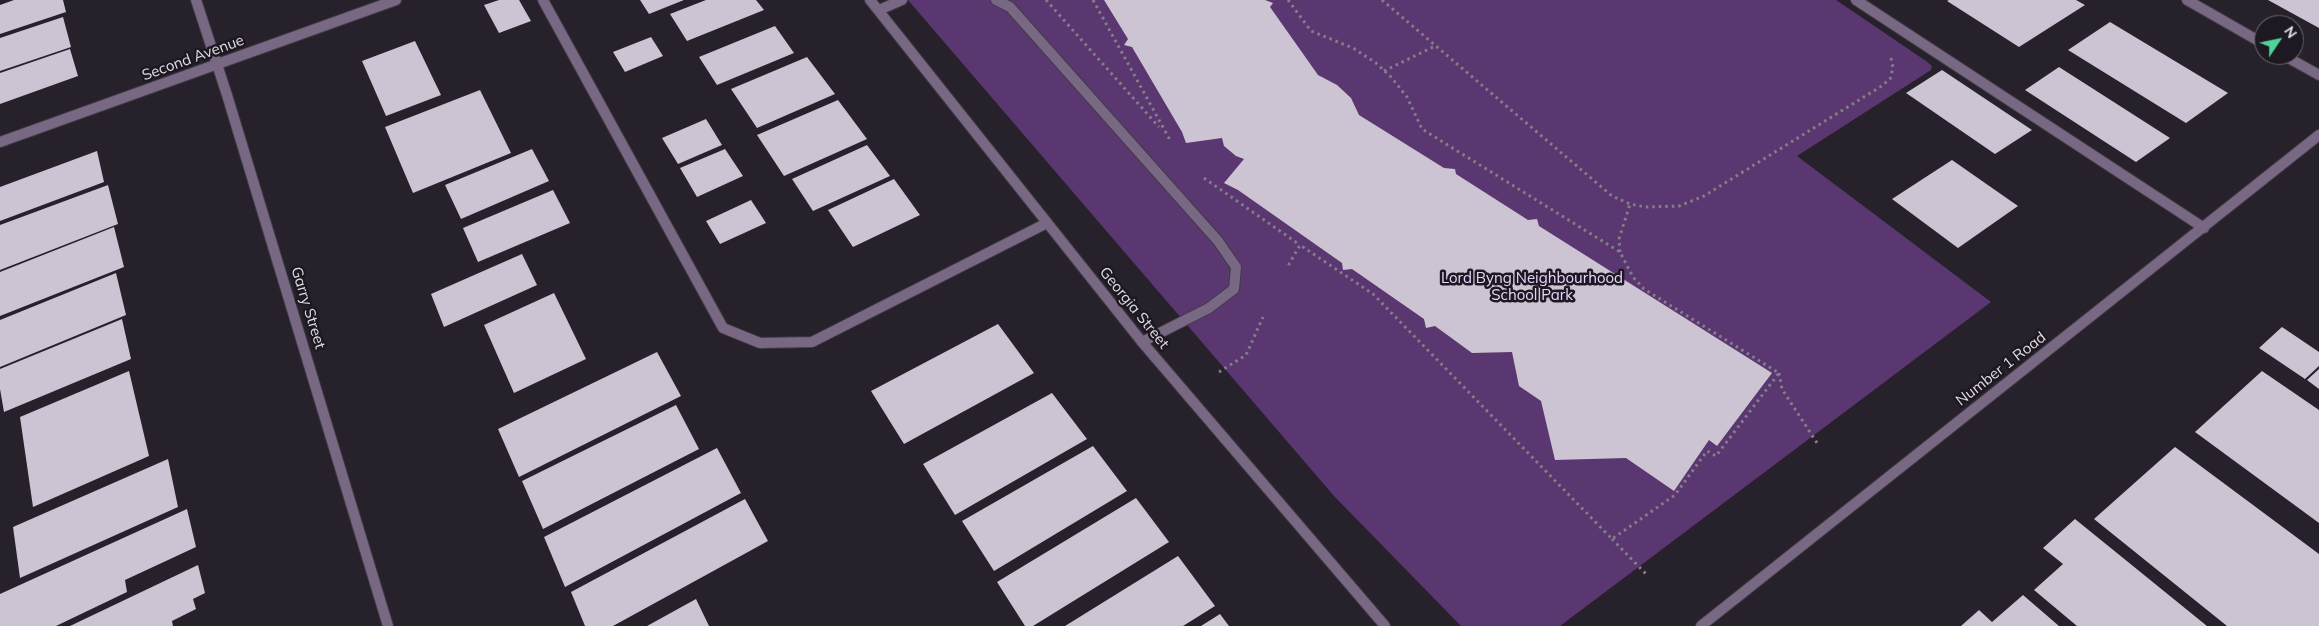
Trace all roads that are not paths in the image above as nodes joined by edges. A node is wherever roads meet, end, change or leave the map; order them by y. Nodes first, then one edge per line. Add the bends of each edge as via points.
1 (196, 0) edge
2 (396, 0) edge
3 (543, 0) edge
4 (870, 0) edge
5 (902, 0) edge
6 (996, 0) edge
7 (1856, 0) edge
8 (2187, 0) edge
9 (879, 10) junction
10 (2254, 38) edge
11 (218, 64) junction
12 (2302, 65) edge
13 (2319, 74) edge
14 (2319, 135) edge
15 (0, 142) edge
16 (1047, 223) junction
17 (2204, 228) junction
18 (1142, 342) junction
19 (388, 626) edge
20 (1385, 626) edge
21 (1701, 626) edge

1 - 11 street, Garry Street
2 - 11 street, Second Avenue
3 - 16 street via 723,328 760,343 812,342
4 - 9 street, Georgia Street
5 - 9 street
6 - 18 street via 1010,7 1212,233 1236,267 1234,290 1209,308
7 - 17 street
8 - 10 street
9 - 16 street, Georgia Street
11 - 15 street, Second Avenue
11 - 19 street, Garry Street
12 - 13 street
14 - 17 street, Number 1 Road
16 - 18 street, Georgia Street
17 - 21 street, Number 1 Road
18 - 20 street, Georgia Street

